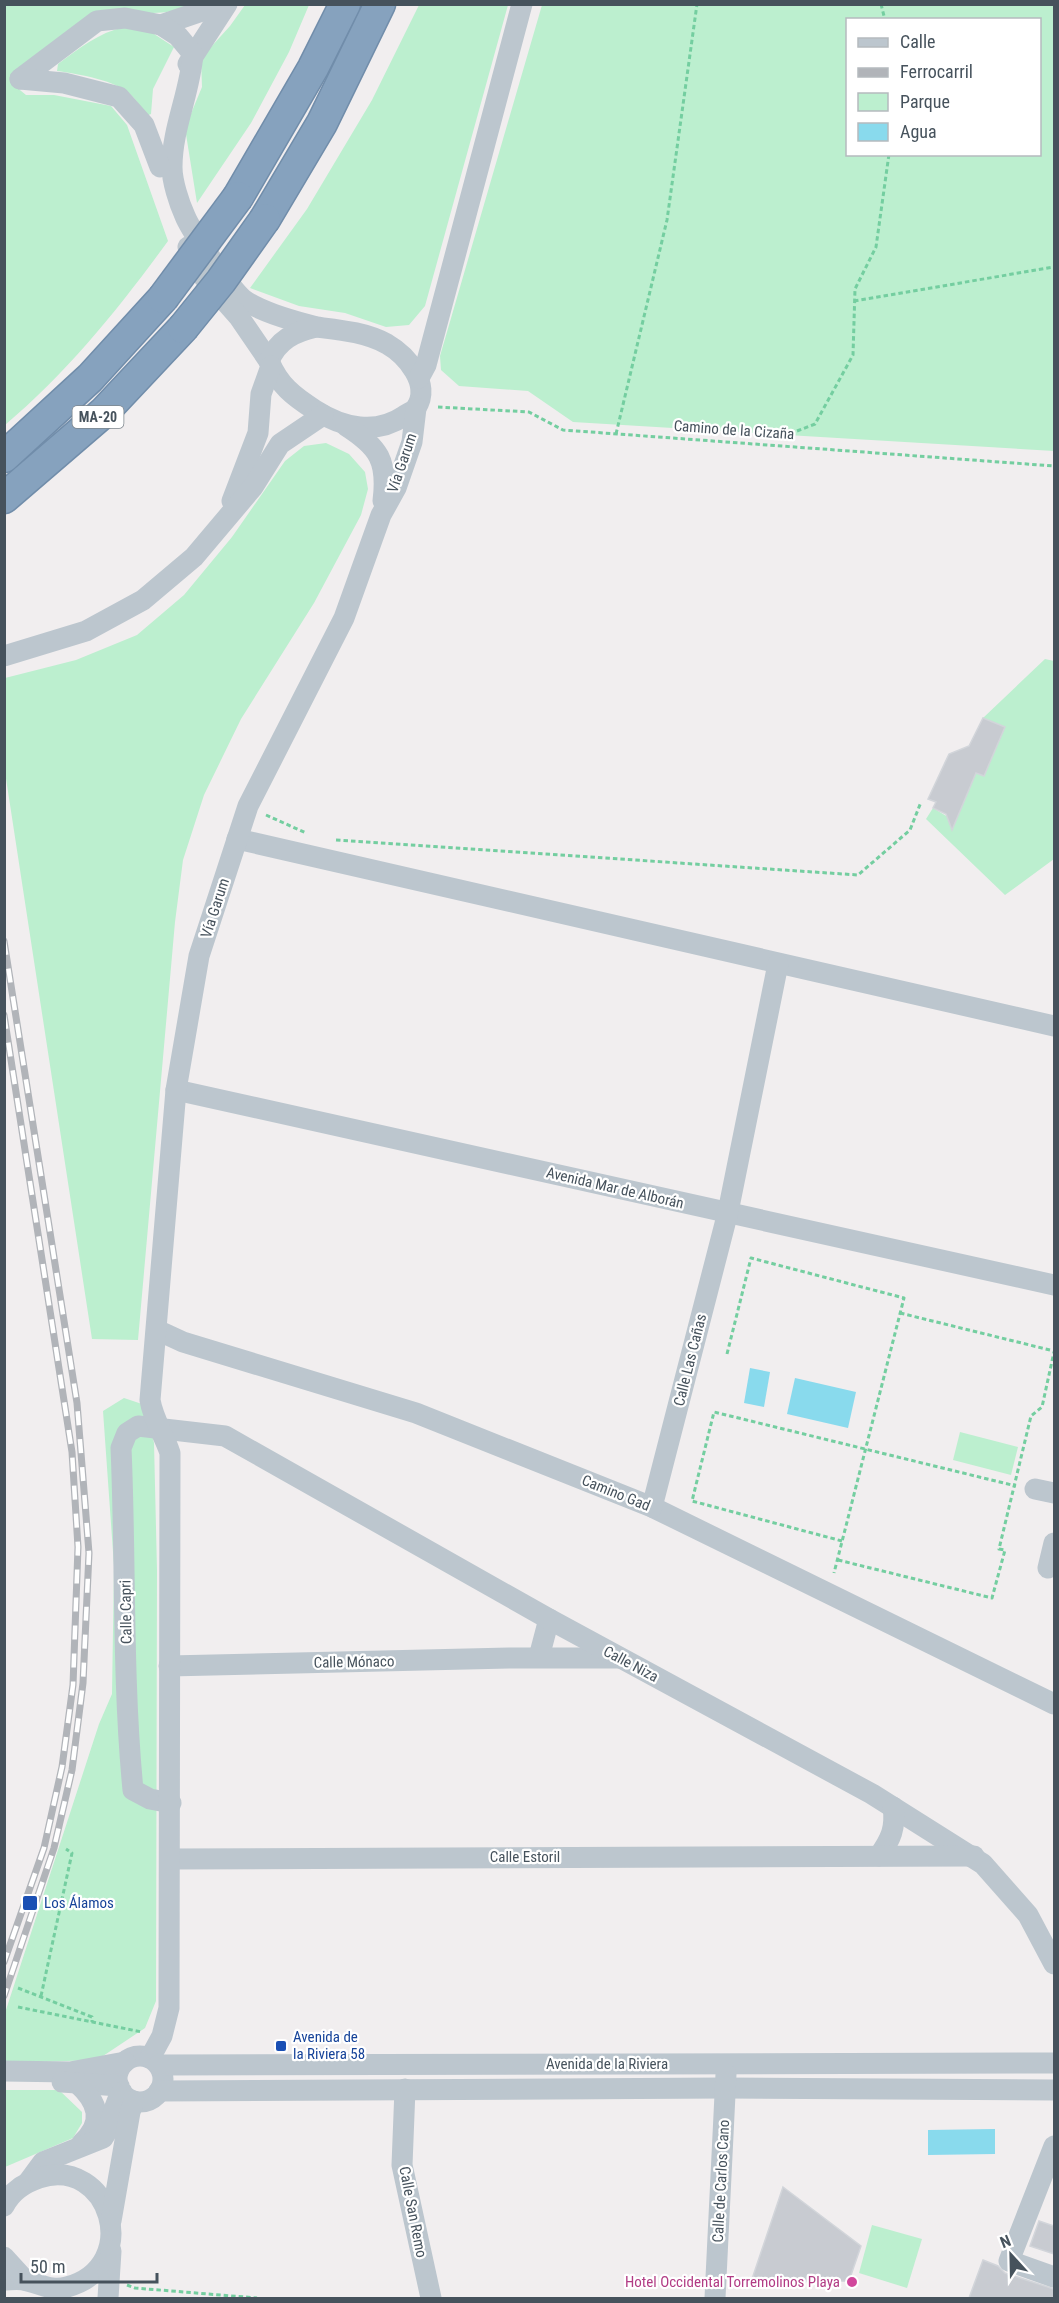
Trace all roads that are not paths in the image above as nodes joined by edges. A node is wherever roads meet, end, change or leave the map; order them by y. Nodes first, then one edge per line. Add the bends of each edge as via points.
1 (209, 4) edge
2 (227, 4) edge
3 (327, 4) edge
4 (345, 4) edge
5 (380, 4) edge
6 (395, 4) edge
7 (522, 4) edge
8 (161, 25) junction
9 (365, 38) junction
10 (193, 54) junction
11 (313, 69) junction
12 (160, 167) junction
13 (316, 327) junction
14 (270, 363) junction
15 (419, 378) junction
16 (416, 407) junction
17 (323, 415) junction
18 (343, 424) junction
19 (4, 457) edge
20 (4, 498) edge
21 (381, 515) junction
22 (224, 518) junction
23 (4, 656) edge
24 (237, 839) junction
25 (778, 964) junction
26 (1054, 1026) edge
27 (176, 1090) junction
28 (728, 1212) junction
29 (1054, 1285) edge
30 (157, 1330) junction
31 (162, 1431) junction
32 (652, 1507) junction
33 (1054, 1543) edge
34 (1048, 1568) dead end
35 (549, 1619) junction
36 (539, 1657) junction
37 (621, 1658) junction
38 (169, 1666) junction
39 (1054, 1704) edge
40 (171, 1803) junction
41 (893, 1807) junction
42 (879, 1856) junction
43 (974, 1856) junction
44 (171, 1858) junction
45 (1054, 1964) edge
46 (125, 2062) junction
47 (155, 2062) junction
48 (1054, 2063) edge
49 (726, 2064) junction
50 (4, 2072) edge
51 (4, 2081) edge
52 (77, 2083) junction
53 (725, 2088) junction
54 (405, 2089) junction
55 (1054, 2090) edge
56 (159, 2091) junction
57 (125, 2093) junction
58 (1054, 2146) edge
59 (73, 2150) junction
60 (29, 2181) junction
61 (5, 2205) edge
62 (112, 2230) junction
63 (4, 2257) edge
64 (1054, 2277) edge
65 (15, 2280) edge
66 (108, 2288) edge
67 (431, 2298) edge
68 (715, 2298) edge

1 - 8 street via 199,12
2 - 10 street
3 - 11 highway
4 - 11 highway, MA-20
5 - 9 highway, MA-20
6 - 9 highway
7 - 15 street via 426,365
8 - 10 street via 178,36
8 - 12 street via 125,18 97,21 20,79 64,83 118,97 144,125
9 - 20 highway, MA-20, bridge via 322,123 265,219 221,281 104,412
10 - 12 street via 169,100
10 - 13 street via 191,78 177,123 172,168 185,216 243,299
11 - 19 highway, MA-20, bridge via 238,197 163,298 90,378
12 - 14 street via 179,230 202,275 239,317
13 - 14 street via 295,332 274,349
13 - 15 street via 364,335 387,344 406,358
14 - 17 street via 276,379 291,395
14 - 22 street via 261,394 258,433
15 - 16 street
16 - 18 street via 392,424 367,428
16 - 21 street, Vía Garum via 412,442 396,488
17 - 18 street
17 - 22 street via 280,444 253,487
18 - 21 street, Vía Garum via 368,441 384,463
21 - 24 street, Vía Garum via 344,618 248,806
22 - 23 street via 194,557 143,600 86,631
24 - 25 street
24 - 27 street, Vía Garum via 199,956
25 - 26 street
25 - 28 street, Calle Las Cañas
27 - 28 street, Avenida Mar de Alborán
27 - 30 street, Vía Garum
28 - 29 street, Avenida Mar de Alborán
28 - 32 street, Calle Las Cañas
30 - 31 street via 150,1400
30 - 32 street, Camino Gad via 183,1342 416,1413
31 - 35 street, Calle Niza via 225,1436
31 - 38 street via 170,1453
31 - 40 street, Calle Capri via 138,1426 127,1433 121,1448 128,1736 133,1790 150,1799
32 - 39 street, Camino Gad
33 - 34 street
35 - 36 street
35 - 37 street, Calle Niza
36 - 37 street, Calle Mónaco
36 - 38 street, Calle Mónaco
37 - 41 street, Calle Niza
38 - 40 street
40 - 44 street
41 - 42 street via 893,1832
41 - 43 street, Calle Niza
42 - 43 street, Calle Estoril
42 - 44 street, Calle Estoril
43 - 45 street, Calle Niza via 1028,1915
44 - 47 street via 169,2008
46 - 47 street via 137,2056
46 - 50 street via 70,2072
46 - 57 street via 118,2073
47 - 49 street, Avenida de la Riviera
47 - 56 street via 163,2078
48 - 49 street, Avenida de la Riviera
49 - 53 street, Calle de Carlos Cano
51 - 52 street
52 - 57 street
52 - 59 street via 95,2103 96,2122 90,2136
53 - 54 street, Avenida de la Riviera
53 - 55 street, Avenida de la Riviera
53 - 68 street, Calle de Carlos Cano
54 - 56 street, Avenida de la Riviera
54 - 67 street, Calle San Remo via 402,2165
56 - 57 street via 148,2100
57 - 59 street via 114,2105 110,2129 103,2138
57 - 62 street via 130,2112
58 - 64 street via 1009,2261
59 - 60 street via 43,2162
60 - 61 street
60 - 62 street via 66,2176 85,2184 100,2198
62 - 65 street via 105,2259 90,2277 66,2288 43,2288
62 - 66 street
63 - 65 street

